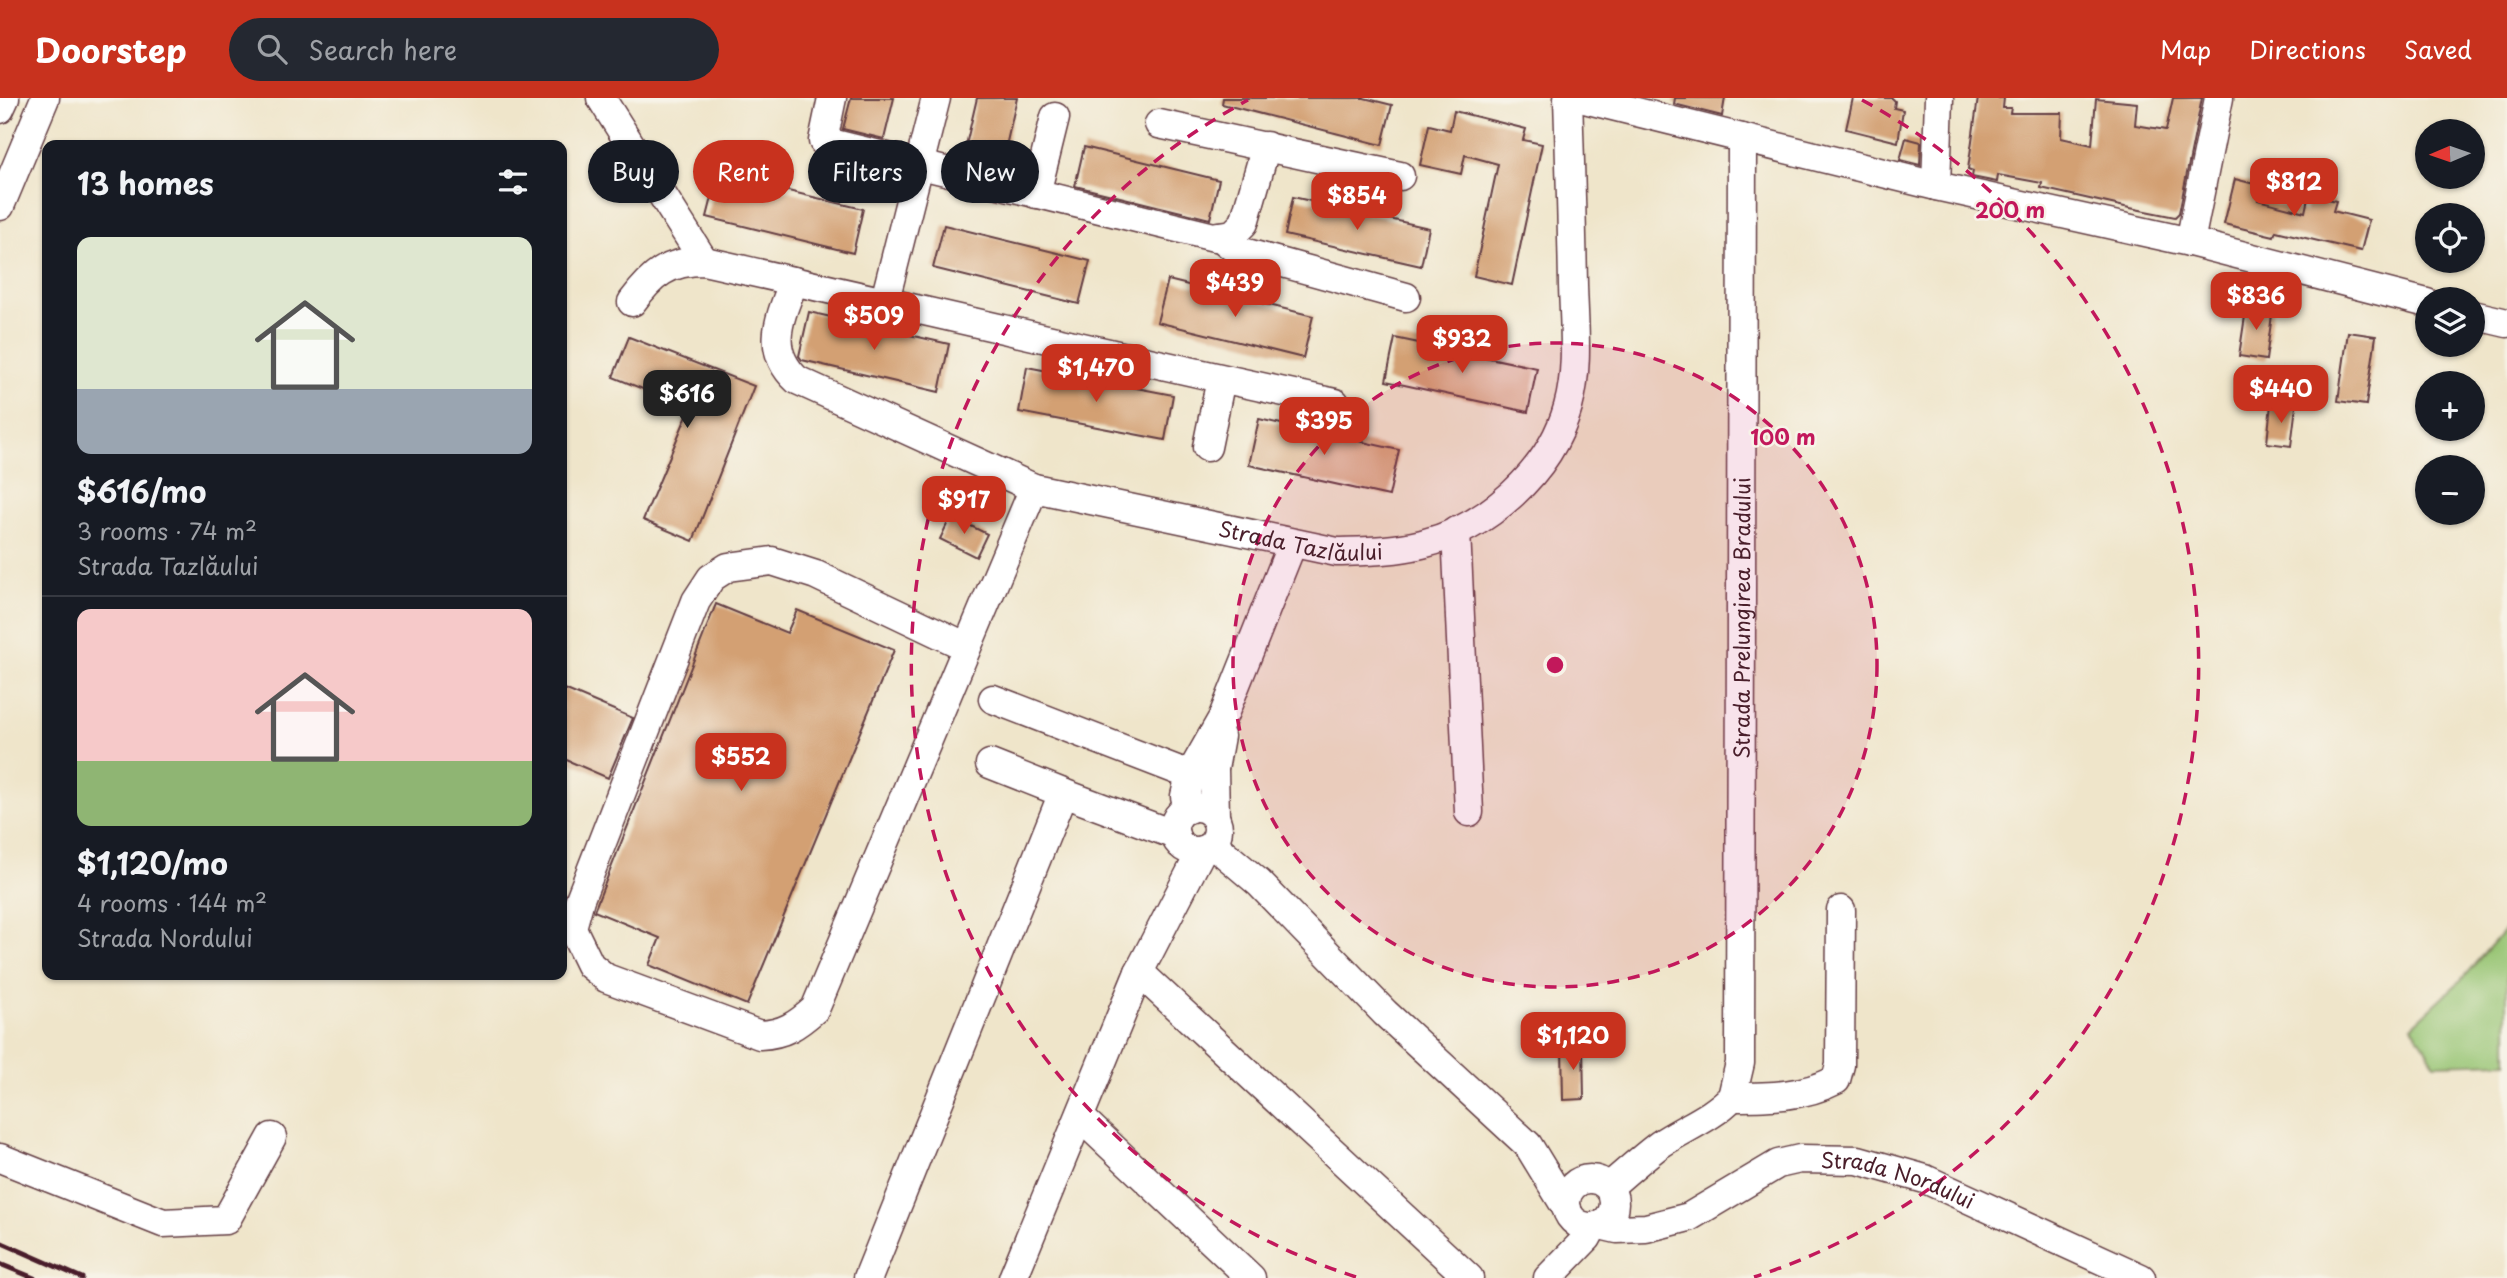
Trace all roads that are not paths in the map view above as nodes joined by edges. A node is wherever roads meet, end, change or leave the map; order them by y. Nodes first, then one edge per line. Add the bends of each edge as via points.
1 (5, 98) edge
2 (45, 98) edge
3 (601, 98) edge
4 (832, 98) edge
5 (936, 98) edge
6 (1568, 98) edge
7 (1580, 98) edge
8 (1939, 98) edge
9 (2219, 98) edge
10 (1649, 106) edge
11 (0, 109) edge
12 (1055, 117) dead end
13 (1158, 124) dead end
14 (1742, 138) junction
15 (823, 140) edge
16 (926, 140) edge
17 (1266, 146) junction
18 (1400, 176) dead end
19 (1039, 182) edge
20 (1936, 186) junction
21 (1039, 195) edge
22 (910, 203) edge
23 (0, 206) edge
24 (1219, 236) junction
25 (2190, 242) junction
26 (695, 261) junction
27 (794, 281) junction
28 (1406, 297) dead end
29 (885, 300) junction
30 (2415, 300) edge
31 (632, 302) dead end
32 (2485, 318) edge
33 (2507, 323) edge
34 (1221, 379) junction
35 (1335, 403) dead end
36 (1207, 447) dead end
37 (1034, 488) junction
38 (1457, 531) junction
39 (1292, 544) junction
40 (967, 647) junction
41 (993, 699) dead end
42 (1222, 719) junction
43 (990, 764) dead end
44 (1190, 775) junction
45 (1063, 793) junction
46 (1469, 812) dead end
47 (1194, 831) junction
48 (1842, 911) dead end
49 (1139, 972) junction
50 (1732, 1097) junction
51 (1080, 1117) junction
52 (272, 1137) dead end
53 (0, 1158) edge
54 (1591, 1208) junction
55 (868, 1278) edge
56 (1013, 1278) edge
57 (1251, 1278) edge
58 (1469, 1278) edge
59 (2141, 1278) edge

1 - 11 street
2 - 23 street
3 - 26 street
4 - 15 street
5 - 16 street
6 - 38 street, Strada Tazlăului via 1575,358 1568,408 1541,463 1510,497
7 - 10 street
8 - 20 street
9 - 25 street
10 - 14 street
12 - 19 street
13 - 17 street
14 - 20 street
14 - 50 street, Strada Prelungirea Bradului via 1740,1063
17 - 18 street
17 - 24 street via 1244,223 1233,234
20 - 25 street
21 - 24 street
22 - 29 street
24 - 28 street via 1236,250
25 - 30 street
26 - 27 street
26 - 31 street via 651,276
27 - 29 street
27 - 37 street, Strada Tazlăului via 779,321 777,352 797,380
29 - 34 street
32 - 33 street
34 - 35 street
34 - 36 street
37 - 39 street, Strada Tazlăului
37 - 40 street
38 - 39 street, Strada Tazlăului via 1387,551 1337,552
38 - 46 street
39 - 42 street
40 - 40 street via 815,1009 796,1026 776,1035 760,1035 606,978 590,965 572,928 580,899 696,601 711,578 728,568 772,561 816,575
41 - 44 street
42 - 44 street
42 - 47 street via 1214,769
43 - 45 street
44 - 47 street via 1185,796
45 - 47 street
45 - 55 street
47 - 49 street via 1174,901
47 - 54 street via 1259,883 1385,1013 1528,1145 1569,1165
48 - 50 street via 1836,1080 1777,1097
49 - 51 street
49 - 58 street
50 - 54 street via 1718,1111 1658,1146
51 - 56 street
51 - 57 street
52 - 53 street via 226,1220 163,1223
54 - 59 street, Strada Nordului via 1630,1229 1689,1217 1778,1164 1800,1159 1858,1160 1925,1179

